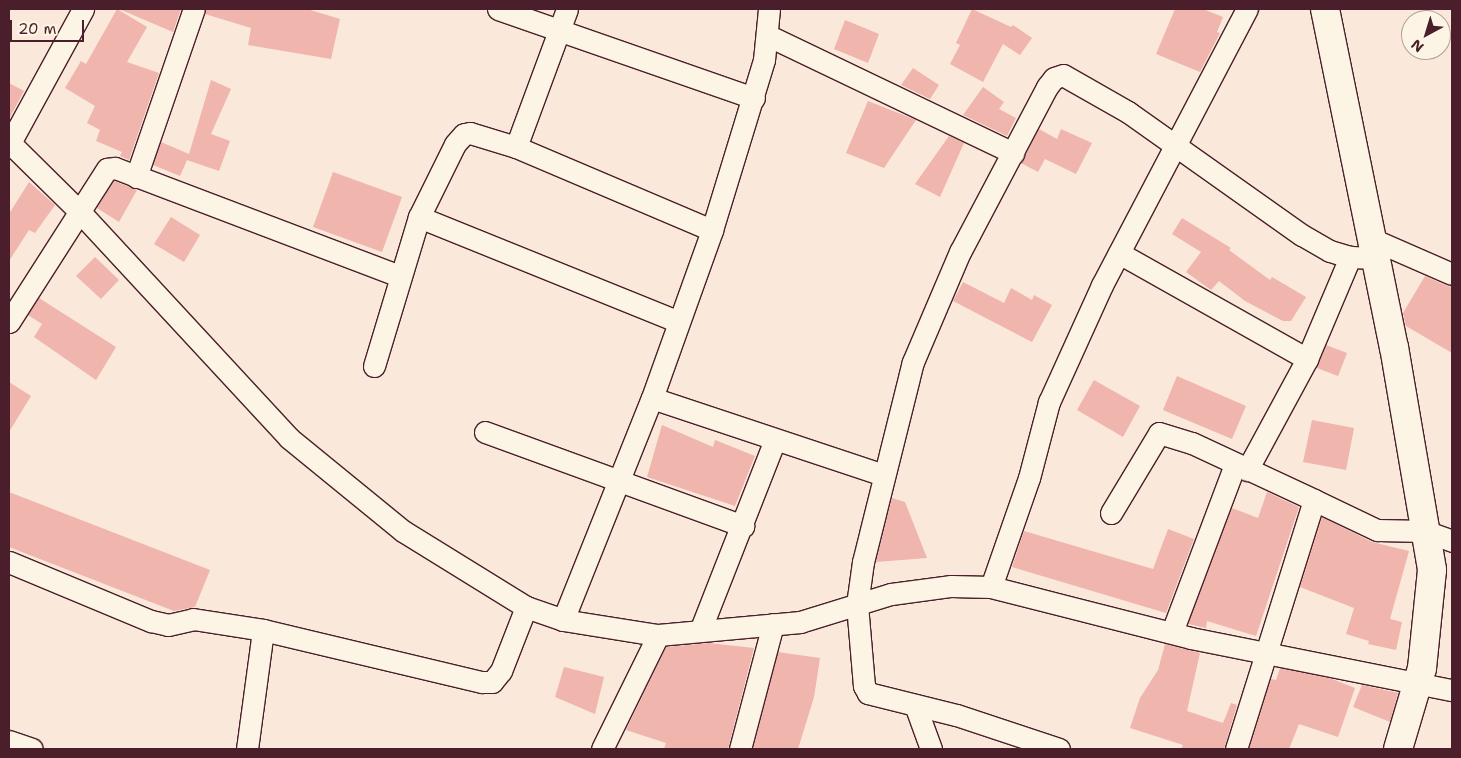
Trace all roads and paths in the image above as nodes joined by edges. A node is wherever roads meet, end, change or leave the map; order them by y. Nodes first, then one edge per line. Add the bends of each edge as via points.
1 (83, 9) edge
2 (194, 9) edge
3 (500, 9) edge
4 (567, 9) edge
5 (770, 9) edge
6 (1247, 9) edge
7 (1325, 9) edge
8 (559, 29) junction
9 (769, 36) junction
10 (754, 98) junction
11 (9, 142) edge
12 (1176, 146) junction
13 (516, 147) junction
14 (1013, 153) junction
15 (136, 176) junction
16 (78, 210) junction
17 (419, 217) junction
18 (712, 230) junction
19 (1366, 252) junction
20 (1119, 253) junction
21 (1452, 274) edge
22 (399, 276) junction
23 (9, 322) edge
24 (679, 322) junction
25 (1307, 359) junction
26 (374, 366) dead end
27 (652, 398) junction
28 (485, 432) dead end
29 (775, 440) junction
30 (1241, 467) junction
31 (884, 475) junction
32 (619, 480) junction
33 (1314, 500) junction
34 (1111, 513) dead end
35 (743, 526) junction
36 (1425, 531) junction
37 (1452, 541) edge
38 (9, 562) edge
39 (991, 587) junction
40 (856, 605) junction
41 (526, 607) junction
42 (563, 620) junction
43 (773, 624) junction
44 (263, 630) junction
45 (700, 631) junction
46 (1172, 632) junction
47 (658, 636) junction
48 (1265, 654) junction
49 (1418, 682) junction
50 (1452, 690) edge
51 (915, 705) junction
52 (9, 741) edge
53 (32, 749) edge
54 (246, 749) edge
55 (602, 749) edge
56 (740, 749) edge
57 (931, 749) edge
58 (1059, 749) edge
59 (1236, 749) edge
60 (1398, 749) edge

1 - 11 street
2 - 15 street
3 - 8 street
4 - 8 street
5 - 9 street
6 - 12 street
7 - 19 street
8 - 10 street
8 - 13 street
9 - 10 street
9 - 14 street
10 - 18 street
11 - 16 street
12 - 14 street via 1128,112 1063,75 1054,78 1047,87
12 - 19 street via 1302,235 1330,251
12 - 20 street
13 - 17 street via 464,134 455,144
13 - 18 street
14 - 31 street via 960,252 913,362
15 - 16 street via 114,168 107,169
15 - 22 street
16 - 23 street
16 - 41 street via 289,438 402,531
17 - 22 street
17 - 24 street
18 - 24 street
19 - 21 street
19 - 25 street
19 - 36 street
20 - 25 street
20 - 39 street via 1049,402 1028,478
22 - 26 street
24 - 27 street
25 - 30 street
27 - 29 street
27 - 32 street
28 - 32 street
29 - 31 street
29 - 35 street
30 - 33 street
30 - 34 street via 1192,443 1159,433
30 - 46 street
31 - 40 street
32 - 35 street
32 - 42 street
33 - 36 street via 1377,530
33 - 48 street
35 - 45 street
36 - 37 street
36 - 49 street via 1432,570 1429,617
38 - 44 street via 151,621 168,625 193,619
39 - 40 street via 951,586 891,594
39 - 46 street
40 - 43 street via 800,622
40 - 51 street via 866,691
41 - 42 street
41 - 44 street via 501,671 492,682
42 - 47 street
43 - 45 street
43 - 56 street
44 - 54 street
45 - 47 street
46 - 48 street
47 - 55 street
48 - 49 street
48 - 59 street
49 - 50 street
49 - 60 street
51 - 57 street
51 - 58 street
52 - 53 street

